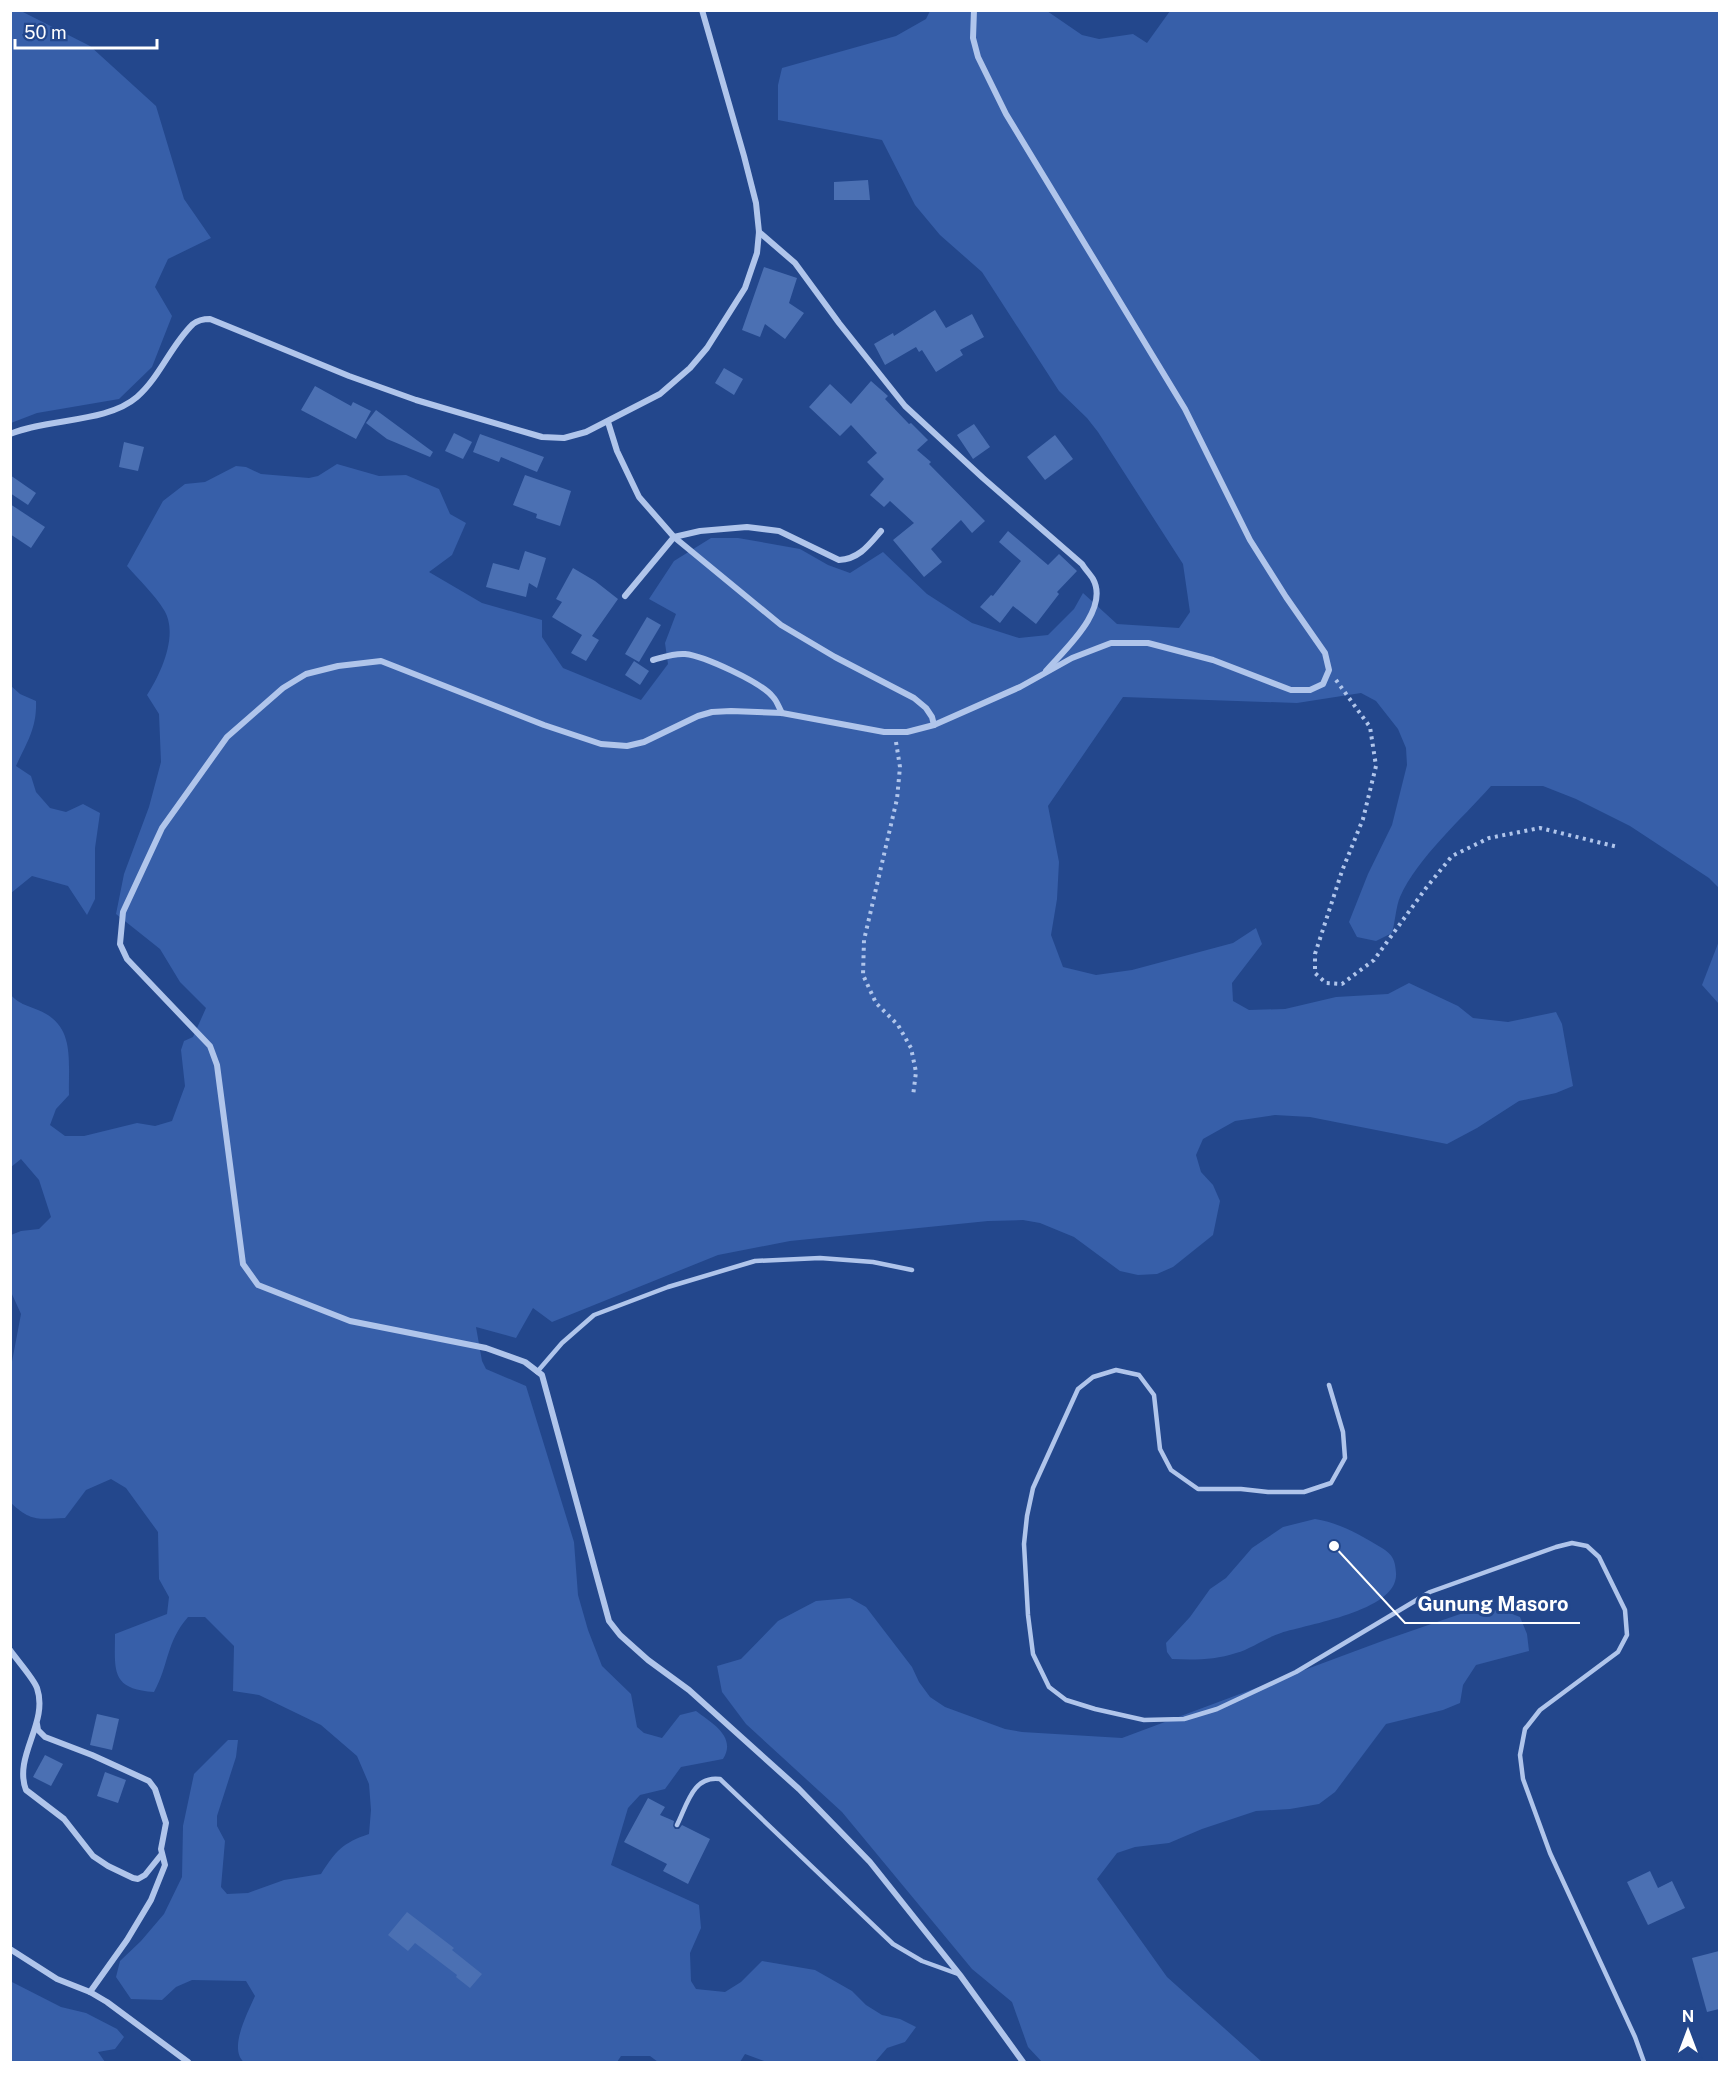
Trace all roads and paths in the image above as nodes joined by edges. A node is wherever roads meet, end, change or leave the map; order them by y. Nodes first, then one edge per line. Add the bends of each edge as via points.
1 (702, 10) edge
2 (974, 10) edge
3 (759, 232) junction
4 (608, 422) junction
5 (10, 435) edge
6 (881, 531) dead end
7 (674, 537) junction
8 (626, 596) dead end
9 (653, 660) dead end
10 (1329, 670) junction
11 (1042, 675) junction
12 (782, 713) junction
13 (934, 725) junction
14 (895, 732) junction
15 (1618, 847) dead end
16 (913, 1096) dead end
17 (912, 1270) dead end
18 (537, 1372) junction
19 (1329, 1385) dead end
20 (10, 1650) edge
21 (37, 1724) junction
22 (677, 1825) dead end
23 (161, 1855) junction
24 (10, 1949) edge
25 (960, 1976) junction
26 (90, 1992) junction
27 (188, 2062) edge
28 (1023, 2062) edge
29 (1644, 2062) edge

1 - 3 street via 744,156
2 - 10 street via 973,39 978,57 1006,114 1185,409 1250,540 1324,653
3 - 4 street via 757,253 745,288 707,348 660,394
3 - 11 street via 795,263 905,406 1082,564 1094,580 1096,600 1089,620
4 - 5 street via 570,436 542,437 349,376 210,319 194,323 147,388 125,405
4 - 7 street via 617,452 639,497
6 - 7 street via 860,554 847,560 833,559 779,531 747,527
7 - 8 street
7 - 13 street via 781,625 914,698 926,708
9 - 12 street via 687,654 721,665 773,696
10 - 11 street via 1323,684 1310,690 1291,690 1213,660 1148,643 1111,643
10 - 15 path via 1370,727 1376,766 1363,819 1315,954 1315,973 1326,983 1342,984 1374,960 1452,856 1490,838 1540,828
11 - 13 street
12 - 14 street
12 - 18 street via 712,712 644,742 627,746 602,744 381,661 306,674 283,688 227,737 162,828 123,912 120,944 127,959 210,1046 217,1065 243,1264 258,1285 350,1322 486,1348 525,1362
13 - 14 street
14 - 16 path via 900,767 897,799 864,940 863,975 876,1003 898,1025 911,1048 916,1072
17 - 18 lane via 820,1258 755,1261 594,1314
18 - 25 street via 542,1375 609,1621 648,1660 689,1690 799,1789 870,1862
19 - 29 lane via 1343,1432 1345,1458 1330,1483 1304,1492 1198,1489 1171,1470 1161,1449 1155,1395 1139,1375 1116,1370 1093,1377 1078,1389 1033,1488 1027,1516 1024,1544 1033,1654 1049,1687 1066,1700 1144,1720 1184,1719 1296,1672 1430,1592 1556,1547 1572,1543 1587,1546 1599,1557 1625,1610 1627,1635 1618,1652 1540,1710 1525,1729 1520,1755 1523,1779 1550,1853
20 - 21 street via 38,1690
21 - 23 street via 45,1737 153,1785 166,1823
21 - 23 street via 24,1760 26,1790 64,1819 93,1856 108,1866 138,1879 146,1875
22 - 25 lane via 697,1784 710,1778 720,1779 893,1944
23 - 26 street via 165,1865 151,1900
24 - 26 street via 57,1979
25 - 28 street
26 - 27 street

